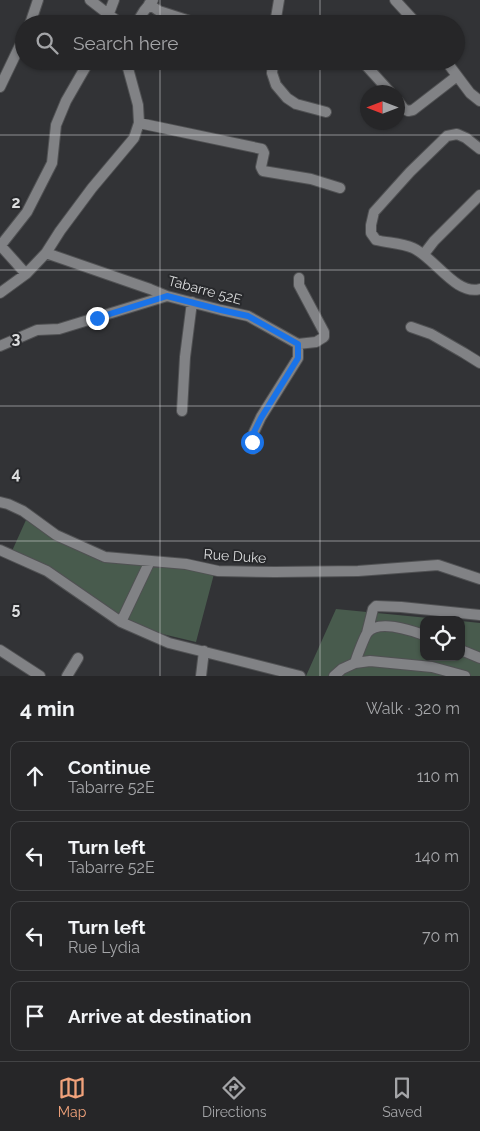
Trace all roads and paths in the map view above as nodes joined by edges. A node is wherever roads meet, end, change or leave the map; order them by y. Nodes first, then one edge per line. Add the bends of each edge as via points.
1 (38, 0) edge
2 (90, 0) edge
3 (114, 0) edge
4 (279, 0) edge
5 (395, 0) edge
6 (151, 2) edge
7 (33, 15) edge
8 (103, 15) edge
9 (108, 15) edge
10 (141, 15) edge
11 (171, 15) edge
12 (276, 15) edge
13 (409, 15) edge
14 (15, 55) edge
15 (84, 70) edge
16 (128, 70) edge
17 (272, 70) edge
18 (370, 70) edge
19 (452, 70) edge
20 (456, 76) junction
21 (384, 85) edge
22 (0, 87) edge
23 (480, 101) edge
24 (405, 110) edge
25 (326, 112) dead end
26 (139, 123) junction
27 (480, 149) edge
28 (340, 188) dead end
29 (480, 195) edge
30 (0, 245) edge
31 (46, 253) junction
32 (424, 254) junction
33 (26, 274) junction
34 (299, 278) dead end
35 (480, 289) edge
36 (0, 293) edge
37 (167, 296) junction
38 (192, 302) junction
39 (411, 327) dead end
40 (298, 344) junction
41 (0, 346) edge
42 (480, 363) edge
43 (182, 411) dead end
44 (253, 449) dead end
45 (0, 502) edge
46 (0, 550) edge
47 (150, 562) junction
48 (480, 579) edge
49 (480, 615) edge
50 (121, 622) junction
51 (367, 633) junction
52 (420, 633) edge
53 (0, 650) edge
54 (204, 651) junction
55 (465, 652) edge
56 (78, 658) dead end
57 (480, 658) edge
58 (355, 662) junction
59 (40, 676) edge
60 (67, 676) edge
61 (201, 676) edge
62 (299, 676) edge
63 (334, 676) edge
64 (465, 676) edge

1 - 7 street
2 - 8 street
3 - 9 street
4 - 12 street
5 - 13 street
6 - 10 street
6 - 11 street
14 - 22 street
15 - 30 street via 56,125 52,163 27,212
16 - 26 street via 138,105
17 - 25 street via 276,84 287,98 301,106
18 - 21 street
19 - 20 street
20 - 23 street
20 - 24 street via 412,110
26 - 28 street via 262,150 263,171 311,179
26 - 31 street via 134,138 92,188
27 - 32 street via 457,134 447,136 374,212 371,233 376,240 413,247
29 - 32 street
30 - 33 street
31 - 33 street
31 - 37 street, Tabarre 52E
32 - 35 street via 467,290
33 - 36 street
34 - 40 street via 299,285 324,337 316,342
37 - 38 street, Tabarre 52E
37 - 41 street via 59,329 37,330
38 - 40 street, Tabarre 52E via 248,316
38 - 43 street
39 - 42 street via 431,334
40 - 44 street via 298,358 254,432
45 - 47 street, Rue Duke via 23,511 56,535 106,557
46 - 50 street via 47,571
47 - 48 street, Rue Duke via 186,564 218,571 275,572 358,571 438,565
47 - 50 street
49 - 51 street via 376,606
50 - 54 street via 169,642
51 - 52 street via 386,626
51 - 58 street
53 - 59 street
54 - 61 street
54 - 62 street
55 - 57 street
56 - 60 street
58 - 63 street
58 - 64 street via 432,667

